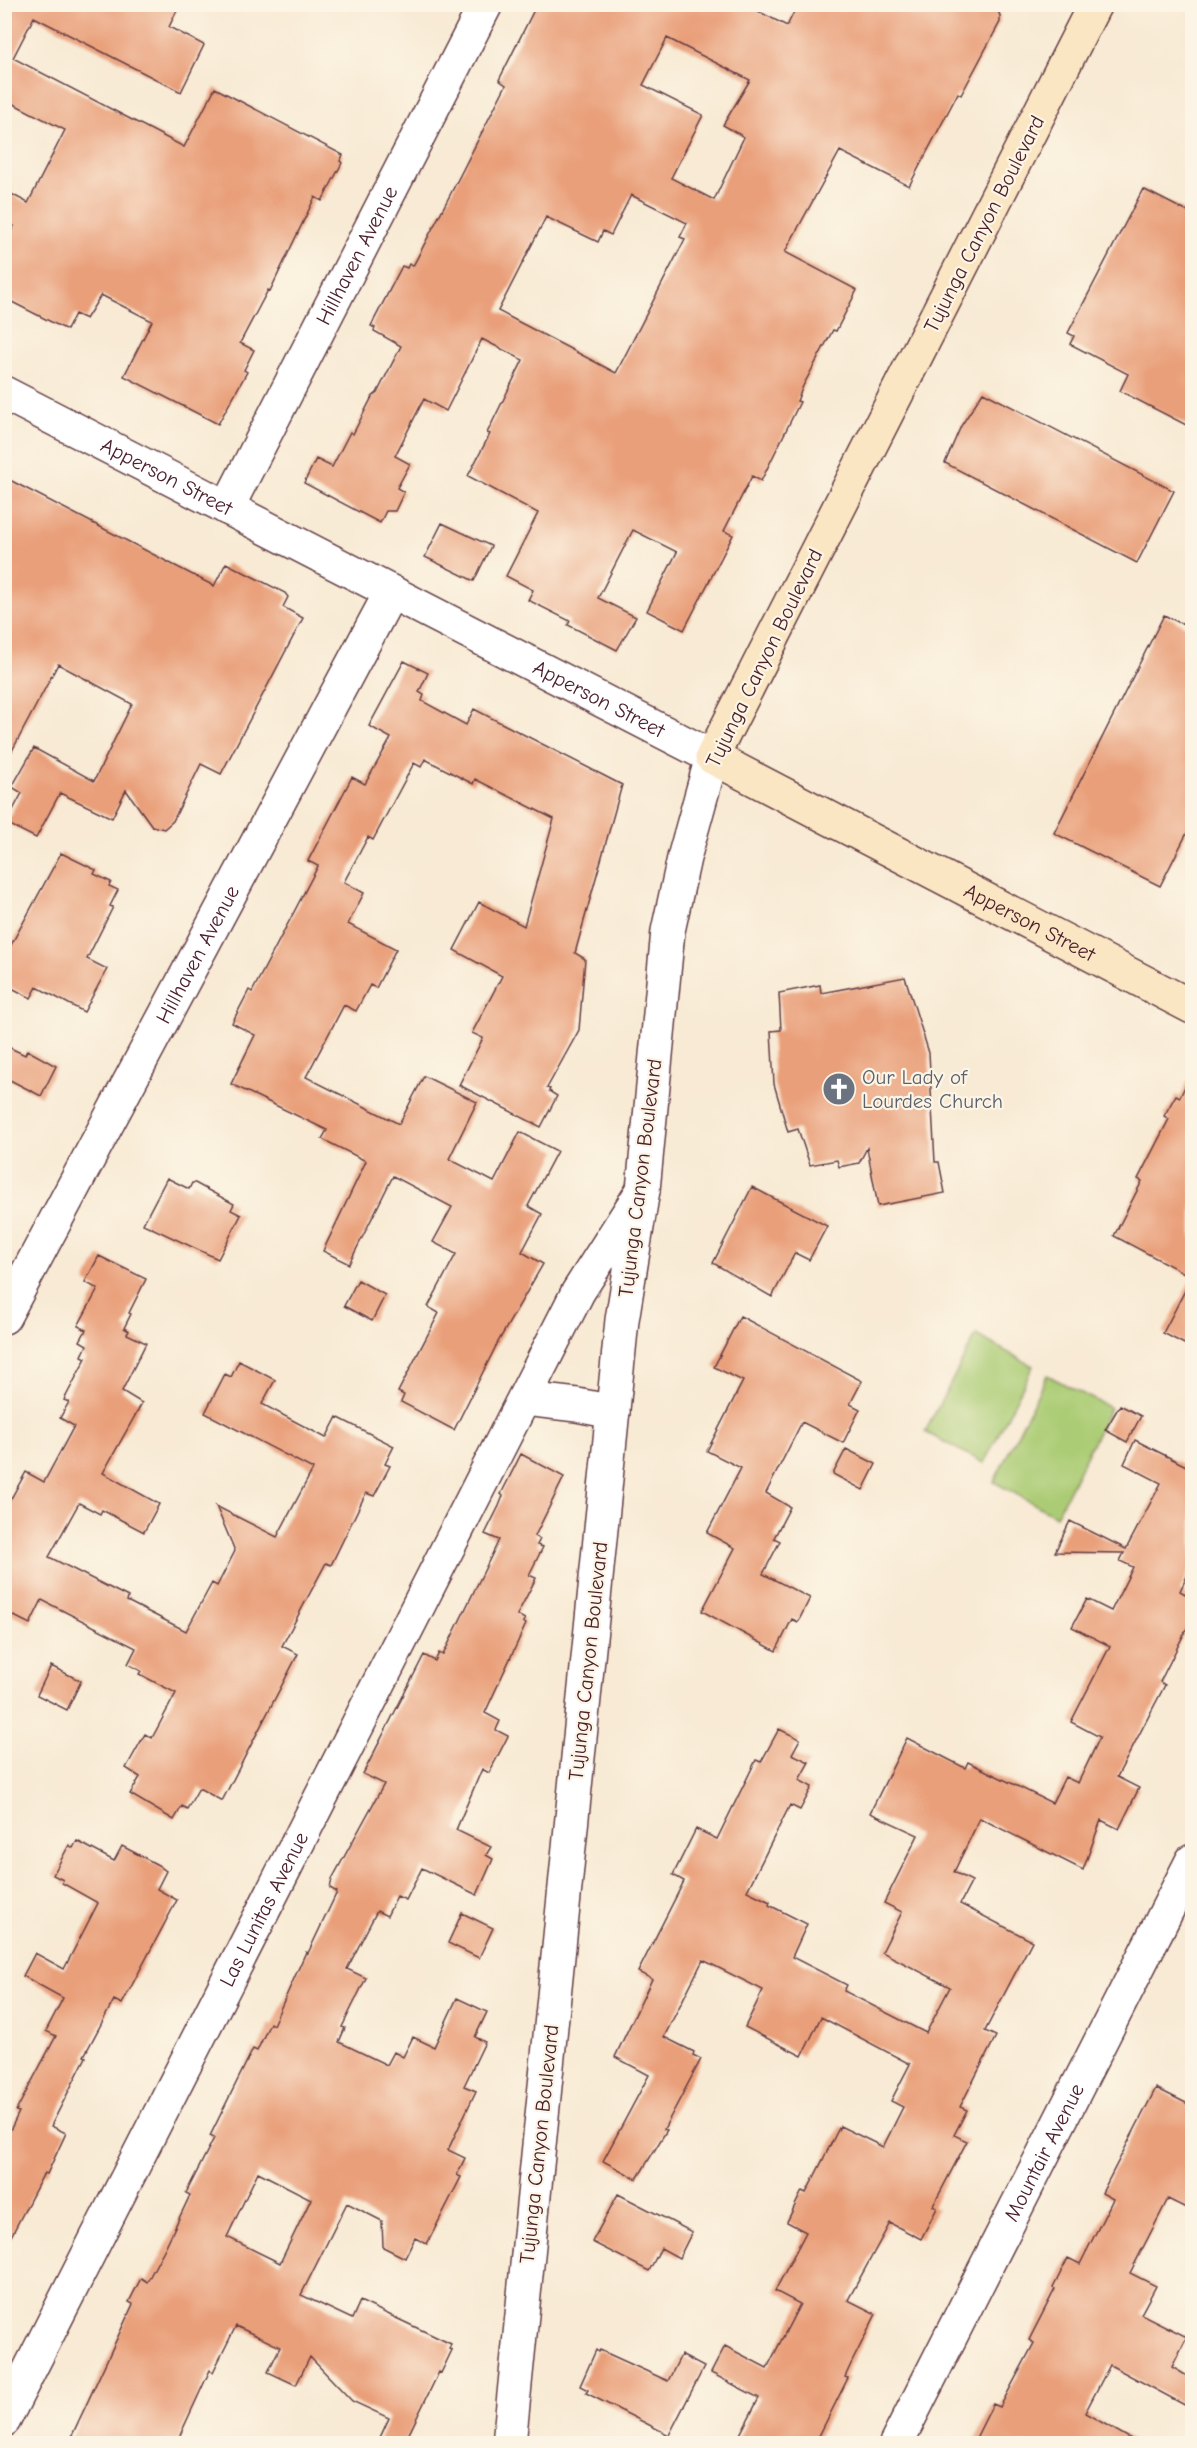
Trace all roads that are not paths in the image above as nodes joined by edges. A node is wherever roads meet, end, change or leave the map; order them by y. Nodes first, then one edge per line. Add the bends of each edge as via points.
1 (486, 4) edge
2 (1095, 4) edge
3 (4, 393) edge
4 (227, 508) junction
5 (391, 592) junction
6 (712, 757) junction
7 (1192, 1007) edge
8 (643, 1190) junction
9 (4, 1317) edge
10 (525, 1399) junction
11 (613, 1412) junction
12 (1192, 1862) edge
13 (4, 2420) edge
14 (509, 2444) edge
15 (896, 2444) edge

1 - 4 street, Hillhaven Avenue
2 - 6 main road, Tujunga Canyon Boulevard
3 - 4 street, Apperson Street
4 - 5 street, Apperson Street
5 - 6 street, Apperson Street
5 - 9 street, Hillhaven Avenue
6 - 7 main road, Apperson Street
6 - 8 street, Tujunga Canyon Boulevard via 668,931
8 - 10 street, Las Lunitas Avenue via 578,1292
8 - 11 street, Tujunga Canyon Boulevard via 622,1320
10 - 11 street
10 - 13 street, Las Lunitas Avenue
11 - 14 street, Tujunga Canyon Boulevard
12 - 15 street, Mountair Avenue

